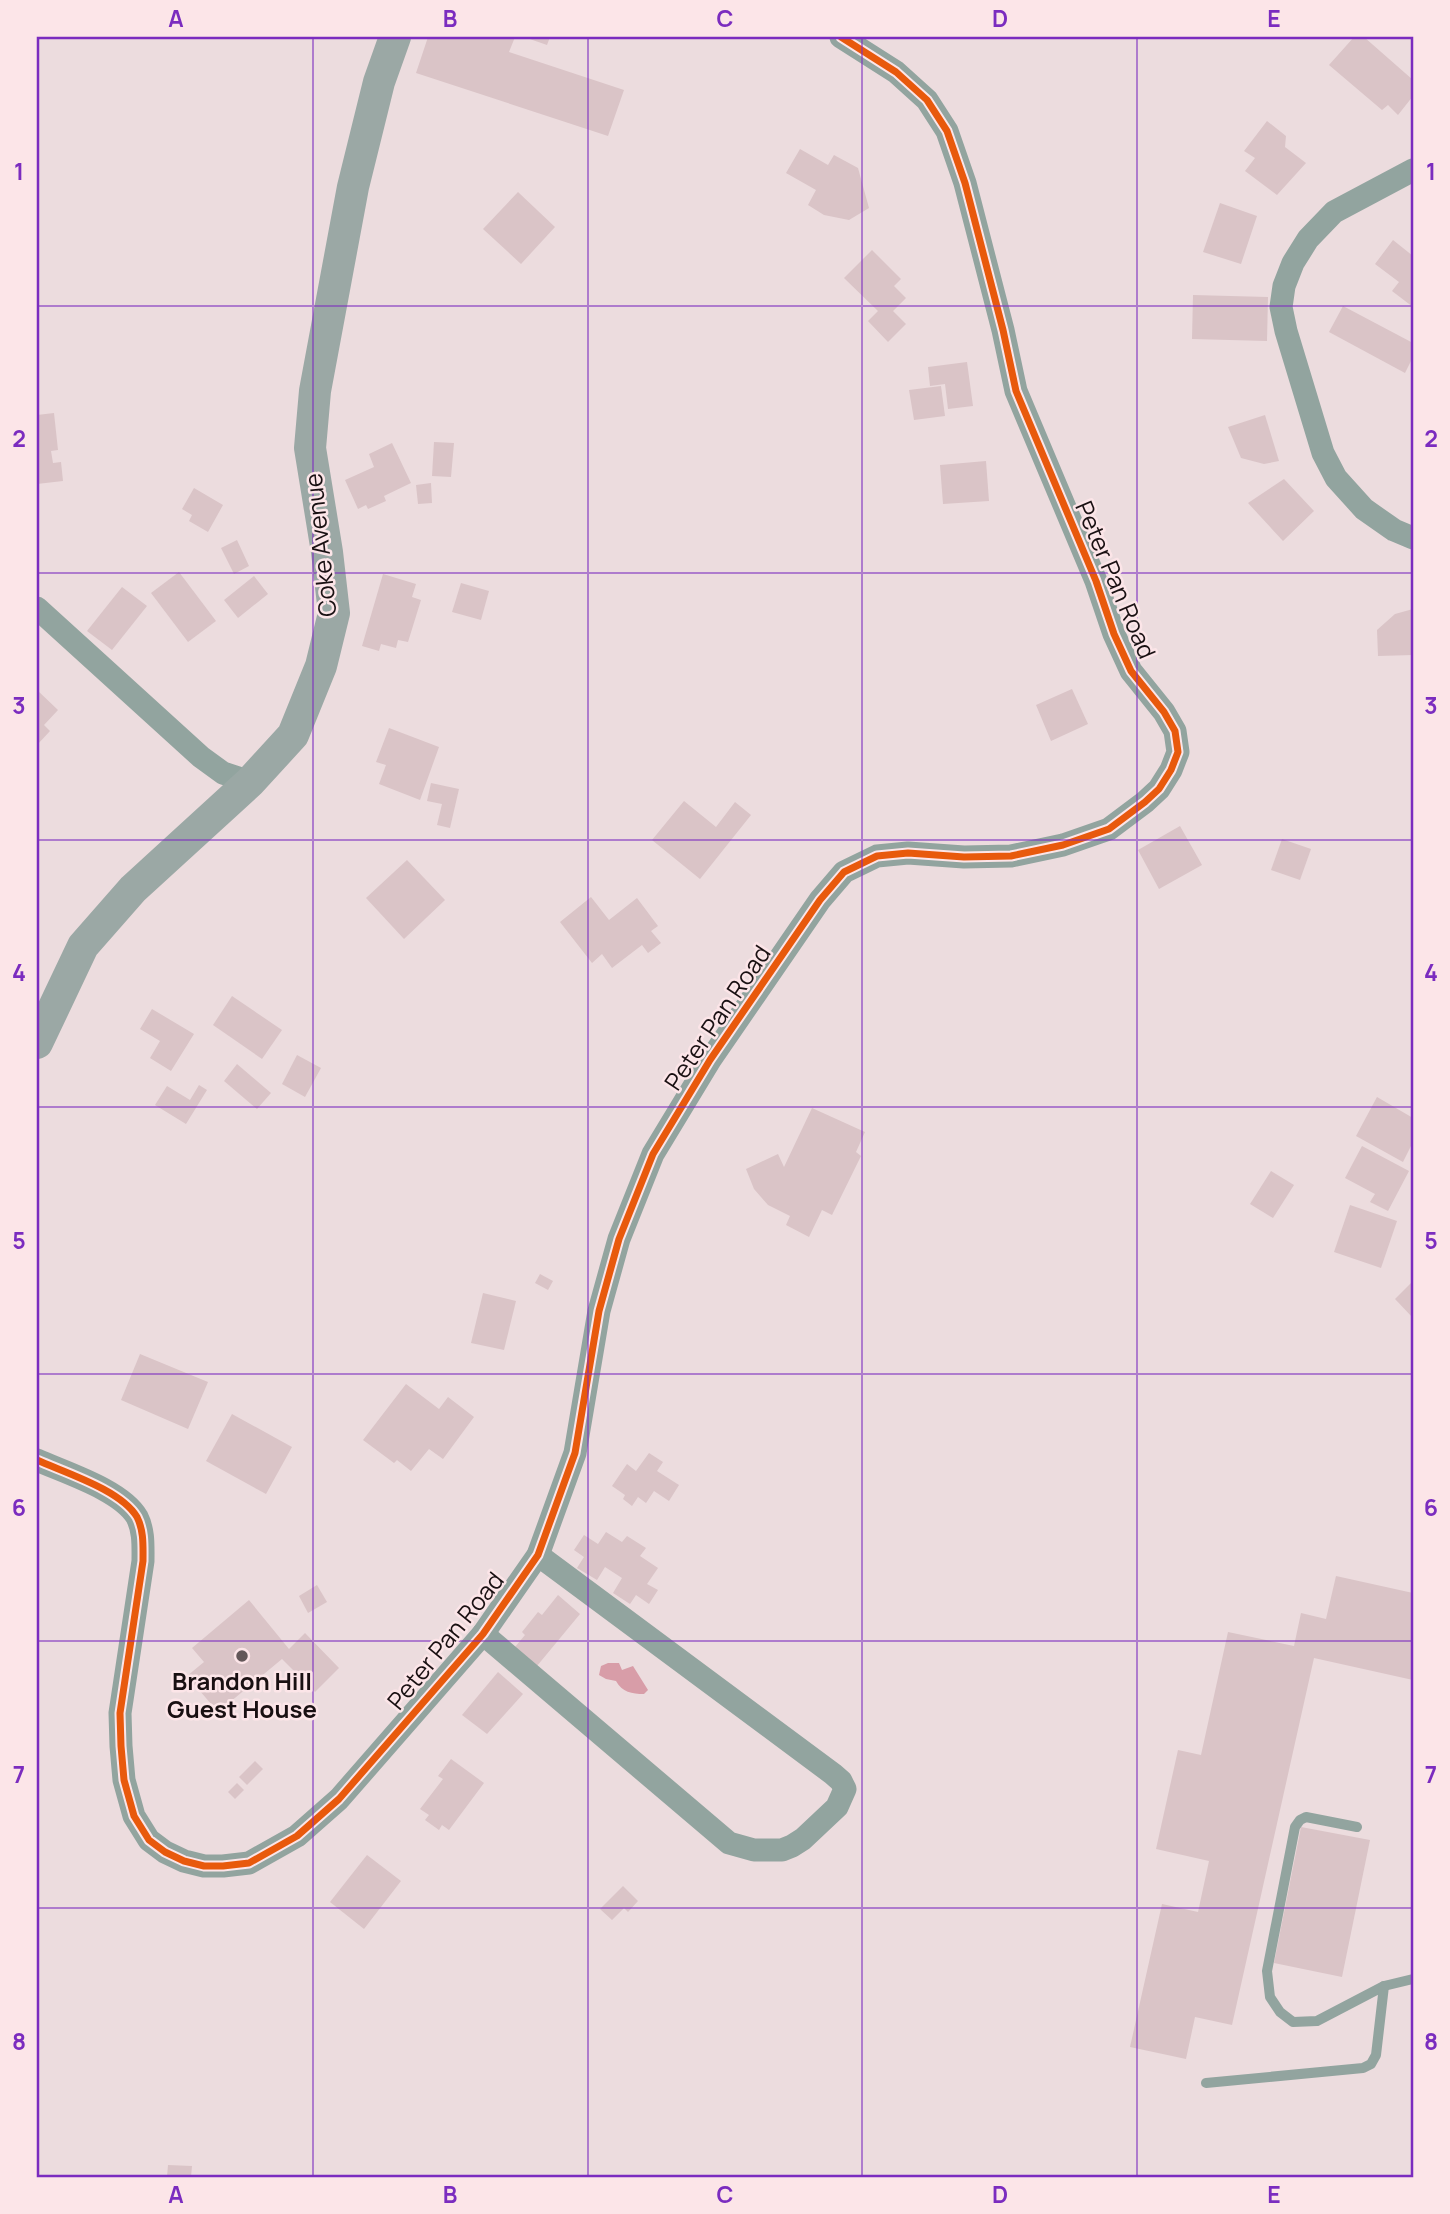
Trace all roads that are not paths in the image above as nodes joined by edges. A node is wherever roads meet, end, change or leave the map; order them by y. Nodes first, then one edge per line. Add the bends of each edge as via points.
1 (395, 37) edge
2 (841, 37) edge
3 (1413, 170) edge
4 (1413, 538) edge
5 (37, 608) edge
6 (250, 782) junction
7 (39, 1032) edge
8 (37, 1460) edge
9 (538, 1555) junction
10 (483, 1634) junction
11 (1357, 1827) dead end
12 (1413, 1979) edge
13 (1384, 1986) junction
14 (1206, 2083) dead end

1 - 6 street, Coke Avenue via 353,187 315,391 310,448 334,613 321,666 292,735
2 - 9 street, Peter Pan Road via 896,72 927,100 947,131 965,183 1016,391 1131,671 1164,712 1175,731 1178,752 1159,789 1109,829 1011,856 877,856 844,872 820,900 710,1060 653,1154 619,1239 599,1311 575,1453
3 - 4 street via 1334,212 1293,263 1281,307 1322,453 1336,478 1364,509
5 - 6 street via 201,757 223,773
6 - 7 street, Coke Avenue via 133,889 83,946
8 - 10 street, Peter Pan Road via 111,1493 138,1518 143,1561 120,1713 124,1780 134,1816 149,1840 184,1861 213,1866 248,1863 297,1836 339,1799
9 - 10 street, Peter Pan Road
9 - 10 street via 834,1774 845,1789 837,1807 803,1839 782,1850 754,1850 729,1843
11 - 13 lane via 1306,1817 1294,1827 1267,1970 1270,1997 1293,2022 1317,2021
12 - 13 lane
13 - 14 lane via 1371,2064

